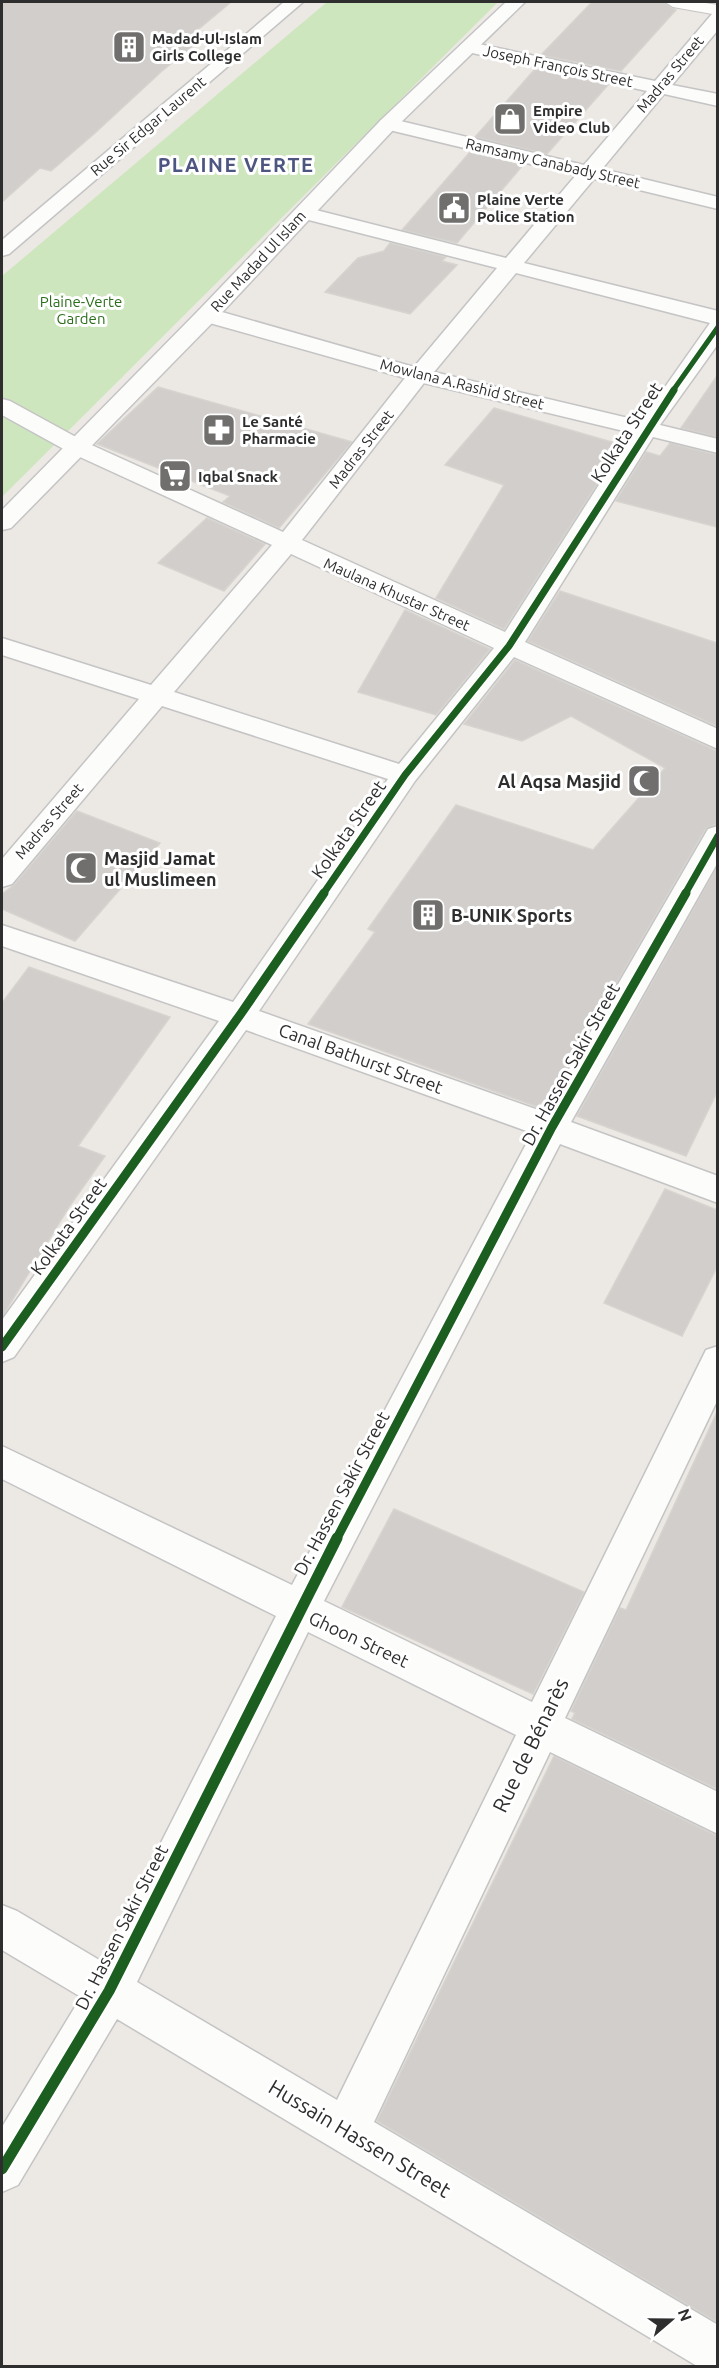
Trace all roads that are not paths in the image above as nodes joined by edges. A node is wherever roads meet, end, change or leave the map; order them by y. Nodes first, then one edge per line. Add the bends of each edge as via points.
1 (294, 2) edge
2 (516, 2) edge
3 (674, 2) edge
4 (717, 10) edge
5 (717, 18) edge
6 (469, 47) junction
7 (658, 87) junction
8 (717, 100) edge
9 (388, 124) junction
10 (590, 170) junction
11 (717, 203) edge
12 (304, 213) junction
13 (2, 250) edge
14 (512, 266) junction
15 (207, 315) junction
16 (717, 318) edge
17 (717, 327) edge
18 (419, 375) junction
19 (2, 406) edge
20 (647, 428) junction
21 (717, 446) edge
22 (77, 447) junction
23 (2, 523) edge
24 (286, 544) junction
25 (509, 645) junction
26 (2, 646) edge
27 (155, 698) junction
28 (717, 740) edge
29 (405, 776) junction
30 (717, 836) edge
31 (2, 877) edge
32 (2, 935) edge
33 (240, 1015) junction
34 (552, 1127) junction
35 (717, 1190) edge
36 (2, 1347) edge
37 (717, 1361) edge
38 (2, 1462) edge
39 (299, 1610) junction
40 (540, 1725) junction
41 (717, 1815) edge
42 (2, 1926) edge
43 (109, 1991) junction
44 (346, 2130) junction
45 (2, 2169) edge
46 (717, 2352) edge

1 - 13 street, Rue Sir Edgar Laurent
2 - 6 street, Rue Madad Ul Islam
3 - 4 lane
5 - 7 street, Madras Street
6 - 7 street, Joseph François Street
6 - 9 street, Rue Madad Ul Islam
7 - 8 street, Joseph François Street
7 - 10 street, Madras Street
9 - 10 street, Ramsamy Canabady Street
9 - 12 street, Rue Madad Ul Islam
10 - 11 street, Ramsamy Canabady Street
10 - 14 street, Madras Street
12 - 14 street
12 - 15 street, Rue Madad Ul Islam
14 - 16 street
14 - 18 street, Madras Street
15 - 18 street, Mowlana A.Rashid Street
15 - 22 street, Rue Madad Ul Islam
17 - 20 street, Kolkata Street
18 - 20 street, Mowlana A.Rashid Street
18 - 24 street, Madras Street
19 - 22 street, Maulana Khustar Street
20 - 21 street, Mowlana A.Rashid Street
20 - 25 street, Kolkata Street
22 - 23 street, Rue Madad Ul Islam
22 - 24 street, Maulana Khustar Street
24 - 25 street, Maulana Khustar Street
24 - 27 street, Madras Street
25 - 28 street, Maulana Khustar Street
25 - 29 street, Kolkata Street
26 - 27 street
27 - 29 street
27 - 31 street, Madras Street
29 - 33 street, Kolkata Street
30 - 34 street, Dr. Hassen Sakir Street
32 - 33 street, Canal Bathurst Street
33 - 34 street, Canal Bathurst Street
33 - 36 street, Kolkata Street
34 - 35 street, Canal Bathurst Street
34 - 39 street, Dr. Hassen Sakir Street
37 - 40 street, Rue de Bénarès
38 - 39 street, Ghoon Street
39 - 40 street, Ghoon Street
39 - 43 street, Dr. Hassen Sakir Street
40 - 41 street, Ghoon Street
40 - 44 street, Rue de Bénarès
42 - 43 street, Hussain Hassen Street
43 - 44 street, Hussain Hassen Street
43 - 45 street, Dr. Hassen Sakir Street
44 - 46 street, Hussain Hassen Street

